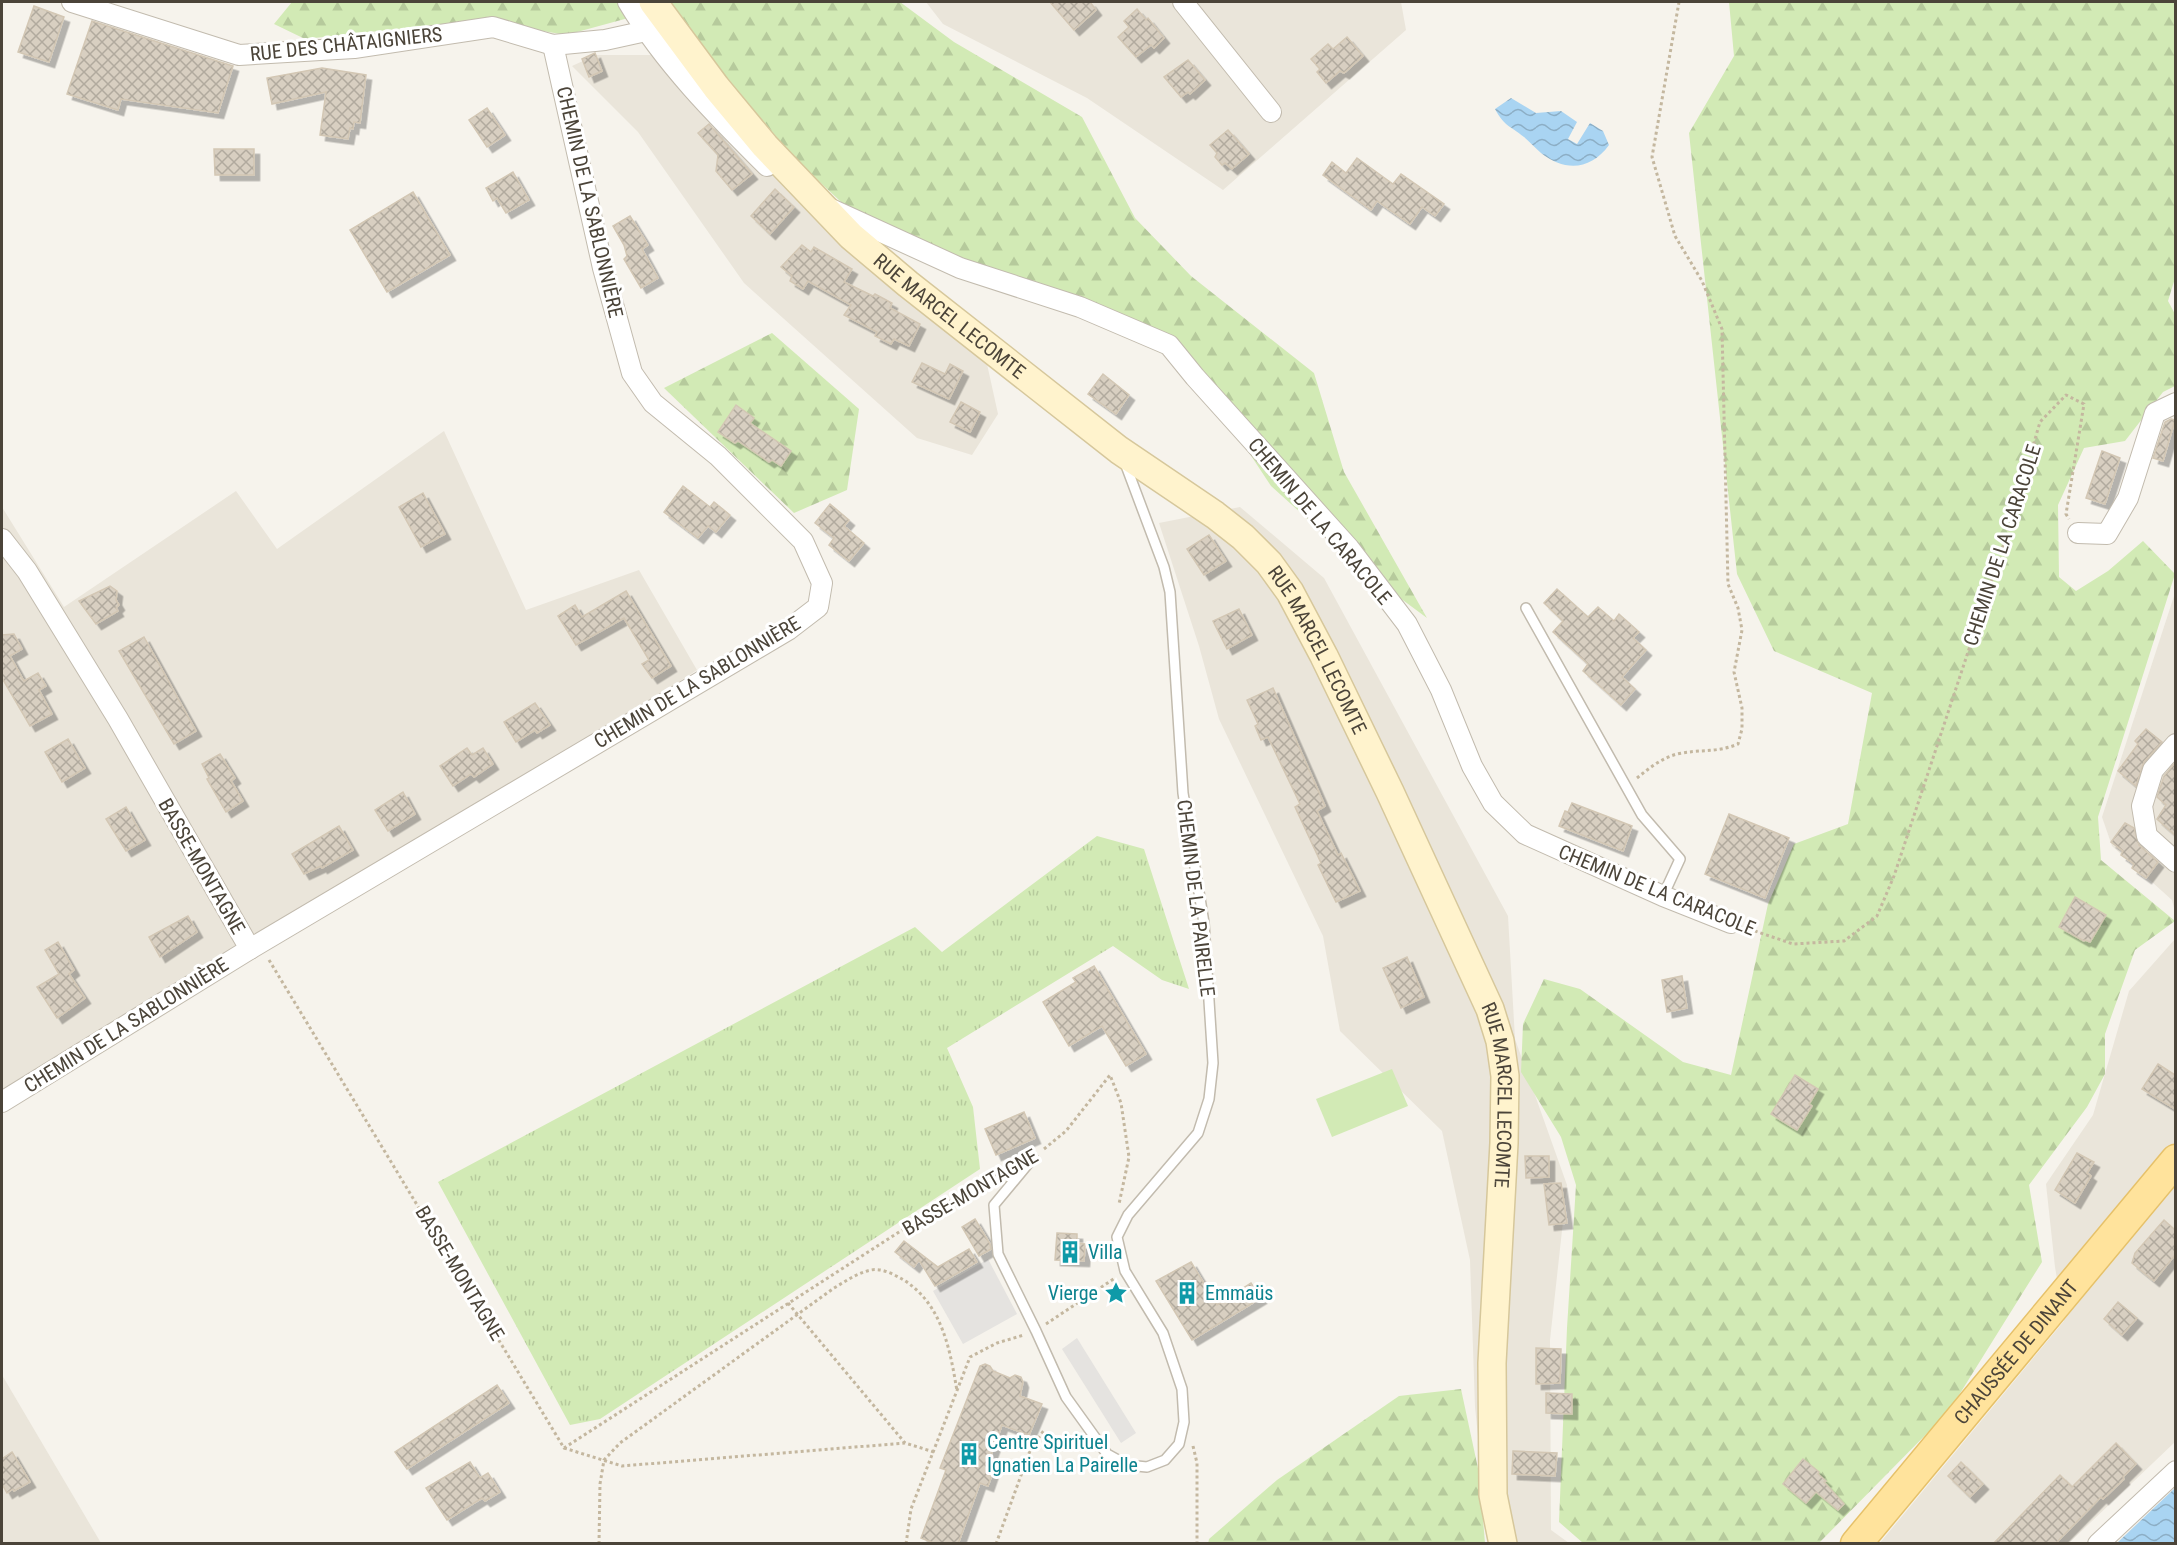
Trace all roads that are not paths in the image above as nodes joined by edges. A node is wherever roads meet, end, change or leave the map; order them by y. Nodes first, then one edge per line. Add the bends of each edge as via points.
1 (72, 2) edge
2 (628, 2) edge
3 (653, 2) edge
4 (1183, 2) edge
5 (646, 32) junction
6 (553, 45) junction
7 (1271, 112) dead end
8 (819, 204) junction
9 (2175, 403) edge
10 (1119, 450) junction
11 (2078, 533) road end
12 (2, 539) edge
13 (1526, 608) dead end
14 (2175, 744) edge
15 (2175, 862) edge
16 (1663, 896) junction
17 (1731, 923) road end
18 (250, 949) junction
19 (2, 1102) edge
20 (1034, 1158) road end
21 (2175, 1160) edge
22 (2175, 1471) edge
23 (1503, 1544) edge
24 (1856, 1544) edge
25 (2098, 1544) edge

1 - 6 street, RUE DES CHÂTAIGNIERS via 239,55 354,48 492,27
2 - 5 street, CHEMIN DE LA CARACOLE
3 - 8 street, RUE MARCEL LECOMTE via 723,96
4 - 7 street
5 - 6 street
5 - 8 street, CHEMIN DE LA CARACOLE via 701,100 777,176
6 - 18 street, CHEMIN DE LA SABLONNIÈRE via 603,268 632,373 653,403 718,456 803,542 822,583 818,607 788,630
8 - 10 street, RUE MARCEL LECOMTE via 908,284
8 - 16 street, CHEMIN DE LA CARACOLE via 960,268 1080,307 1169,345 1349,548 1407,624 1493,803 1525,834
9 - 11 street via 2155,413 2128,498 2107,534
10 - 20 lane, CHEMIN DE LA PAIRELLE via 1170,592 1183,793 1204,923 1213,1063 1209,1098 1198,1133 1128,1215 1117,1237 1125,1271 1163,1333 1182,1389 1184,1422 1179,1444 1165,1460 1147,1467 1127,1465 1107,1455 1066,1397 998,1254 994,1205
10 - 23 street, RUE MARCEL LECOMTE via 1243,537 1290,592 1380,771 1490,1009 1500,1041 1504,1076 1492,1363 1493,1496
12 - 18 street, BASSE-MONTAGNE via 27,571 118,719
13 - 16 lane via 1642,815 1680,859
14 - 15 street via 2153,770 2142,806 2147,836
16 - 17 street, CHEMIN DE LA CARACOLE
18 - 19 street, CHEMIN DE LA SABLONNIÈRE
21 - 24 main road, CHAUSSÉE DE DINANT
22 - 25 street

